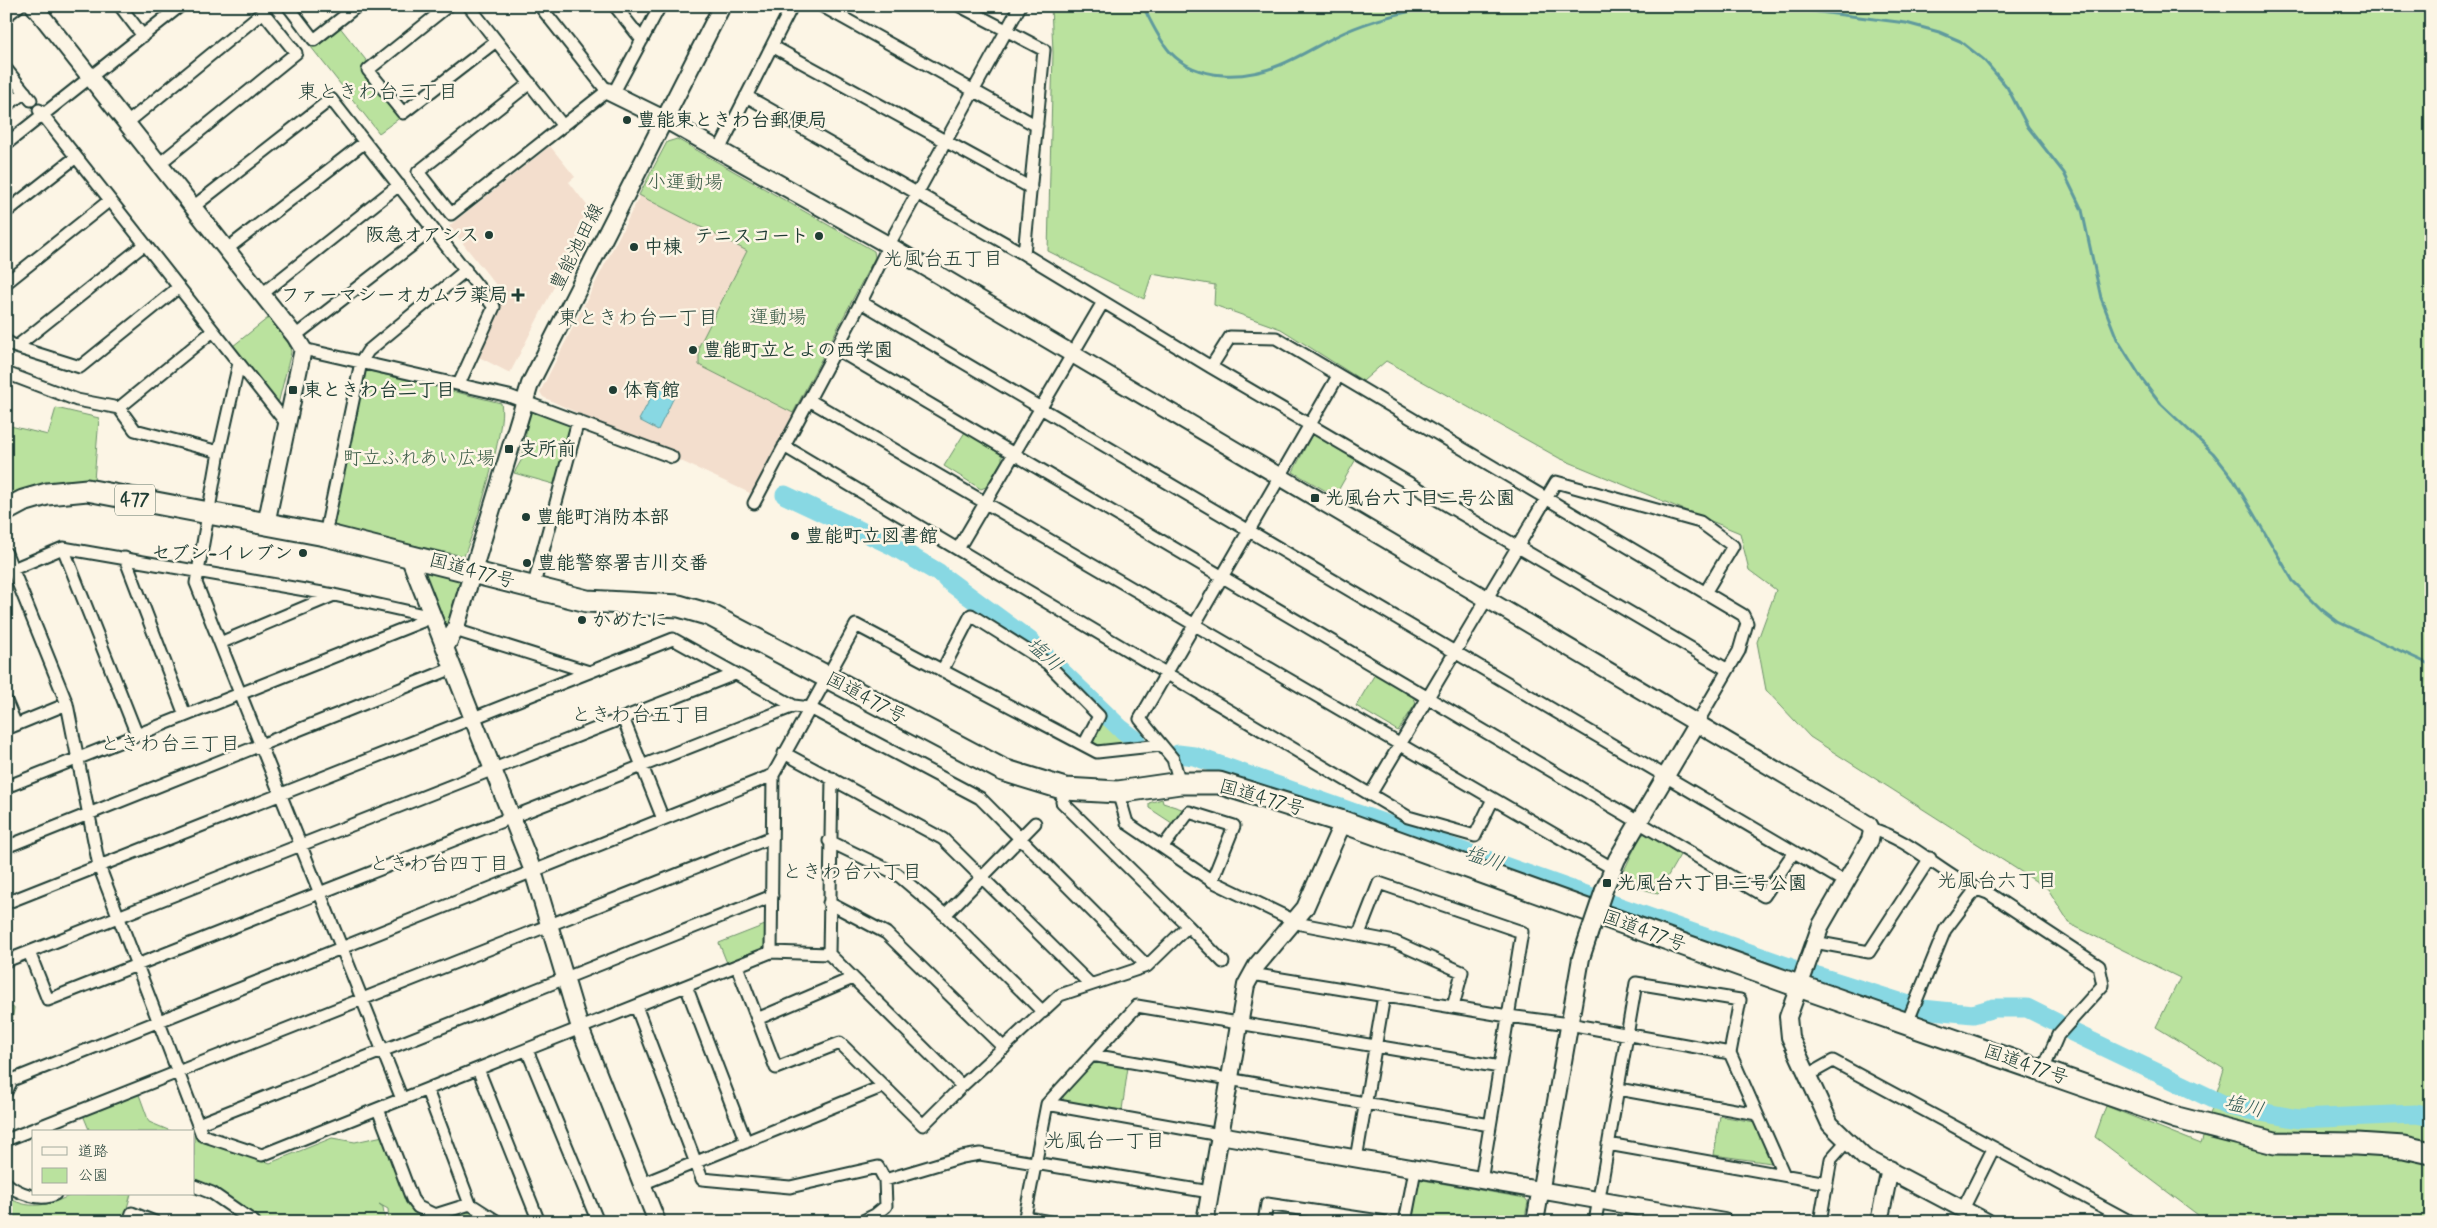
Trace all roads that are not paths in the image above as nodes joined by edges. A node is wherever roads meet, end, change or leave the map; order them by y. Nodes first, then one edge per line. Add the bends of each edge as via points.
1 (19, 6) edge
2 (34, 6) edge
3 (120, 6) edge
4 (180, 6) edge
5 (288, 6) edge
6 (357, 6) edge
7 (448, 6) edge
8 (469, 6) edge
9 (540, 6) edge
10 (615, 6) edge
11 (660, 6) edge
12 (722, 6) edge
13 (792, 6) edge
14 (822, 6) edge
15 (960, 6) edge
16 (1020, 6) edge
17 (6, 16) edge
18 (1007, 29) junction
19 (143, 36) junction
20 (642, 40) junction
21 (496, 41) junction
22 (772, 46) junction
23 (6, 68) edge
24 (90, 77) junction
25 (530, 83) junction
26 (974, 91) junction
27 (610, 92) junction
28 (746, 96) junction
29 (6, 106) edge
30 (41, 112) junction
31 (664, 119) junction
32 (127, 123) junction
33 (563, 126) junction
34 (1037, 126) junction
35 (947, 141) junction
36 (365, 142) junction
37 (6, 144) edge
38 (719, 150) junction
39 (76, 157) junction
40 (159, 164) junction
41 (399, 185) junction
42 (1031, 188) junction
43 (919, 192) junction
44 (110, 200) junction
45 (193, 207) junction
46 (6, 212) edge
47 (434, 229) junction
48 (145, 244) junction
49 (888, 245) junction
50 (227, 249) junction
51 (1024, 254) junction
52 (466, 270) junction
53 (6, 283) edge
54 (179, 287) junction
55 (262, 294) junction
56 (861, 302) junction
57 (1103, 302) junction
58 (213, 330) junction
59 (299, 343) junction
60 (11, 344) edge
61 (836, 349) junction
62 (1072, 354) junction
63 (361, 362) junction
64 (239, 363) junction
65 (1211, 367) junction
66 (6, 373) edge
67 (1338, 376) junction
68 (459, 384) junction
69 (523, 400) junction
70 (809, 400) junction
71 (119, 408) junction
72 (1040, 408) junction
73 (578, 421) junction
74 (287, 424) junction
75 (1310, 425) junction
76 (784, 446) junction
77 (219, 452) junction
78 (1014, 454) junction
79 (672, 457) dead end
80 (1280, 477) junction
81 (1546, 498) junction
82 (985, 502) junction
83 (754, 503) dead end
84 (6, 510) edge
85 (209, 515) junction
86 (266, 524) junction
87 (1249, 531) junction
88 (325, 535) junction
89 (1518, 547) junction
90 (64, 548) junction
91 (958, 549) junction
92 (6, 553) edge
93 (408, 554) junction
94 (125, 558) junction
95 (13, 569) junction
96 (197, 571) junction
97 (472, 572) junction
98 (1222, 577) junction
99 (533, 588) junction
100 (1705, 593) junction
101 (334, 595) junction
102 (1487, 599) junction
103 (433, 617) junction
104 (1194, 624) junction
105 (455, 630) junction
106 (220, 644) junction
107 (445, 648) junction
108 (1455, 652) junction
109 (453, 668) junction
110 (1728, 670) junction
111 (942, 671) junction
112 (589, 672) junction
113 (1166, 673) junction
114 (735, 674) junction
115 (826, 677) junction
116 (240, 694) junction
117 (1428, 698) junction
118 (6, 701) edge
119 (66, 704) junction
120 (794, 706) junction
121 (810, 708) junction
122 (184, 716) junction
123 (473, 718) junction
124 (623, 718) junction
125 (1697, 723) junction
126 (11, 727) edge
127 (137, 734) junction
128 (1400, 744) junction
129 (260, 745) junction
130 (1084, 745) junction
131 (1161, 745) junction
132 (784, 753) junction
133 (76, 759) junction
134 (642, 766) junction
135 (493, 769) junction
136 (773, 775) junction
137 (1665, 776) junction
138 (832, 778) junction
139 (1180, 783) junction
140 (6, 786) edge
141 (1065, 789) junction
142 (1118, 792) junction
143 (280, 795) junction
144 (1370, 795) junction
145 (1493, 799) junction
146 (88, 814) junction
147 (512, 818) junction
148 (663, 819) junction
149 (1343, 822) junction
150 (1638, 822) junction
151 (1035, 823) dead end
152 (1872, 829) junction
153 (772, 837) junction
154 (1021, 838) junction
155 (829, 841) junction
156 (300, 845) junction
157 (6, 847) edge
158 (1163, 847) junction
159 (1794, 852) junction
160 (1930, 858) junction
161 (99, 866) junction
162 (1612, 868) junction
163 (533, 871) junction
164 (981, 877) junction
165 (1212, 881) junction
166 (1845, 882) junction
167 (1976, 889) junction
168 (320, 893) junction
169 (772, 896) junction
170 (6, 903) edge
171 (829, 903) junction
172 (945, 915) junction
173 (119, 917) junction
174 (1294, 921) junction
175 (549, 926) junction
176 (1188, 926) junction
177 (1359, 934) junction
178 (1814, 942) junction
179 (342, 948) junction
180 (29, 952) junction
181 (771, 952) junction
182 (828, 954) junction
183 (6, 961) edge
184 (1223, 962) dead end
185 (138, 965) junction
186 (737, 966) junction
187 (1147, 966) junction
188 (1251, 974) junction
189 (565, 978) junction
190 (853, 978) junction
191 (1090, 984) junction
192 (1798, 985) junction
193 (686, 986) junction
194 (1384, 996) junction
195 (362, 1000) junction
196 (636, 1006) junction
197 (1453, 1007) junction
198 (1043, 1012) junction
199 (1508, 1016) junction
200 (757, 1019) junction
201 (158, 1022) junction
202 (1906, 1023) junction
203 (1239, 1024) junction
204 (1569, 1024) junction
205 (580, 1028) junction
206 (1627, 1036) junction
207 (1375, 1046) junction
208 (1004, 1048) junction
209 (382, 1050) junction
210 (527, 1050) junction
211 (1730, 1053) junction
212 (1092, 1055) junction
213 (1500, 1067) junction
214 (478, 1069) junction
215 (2043, 1070) junction
216 (178, 1073) junction
217 (1808, 1075) junction
218 (1228, 1079) junction
219 (884, 1086) junction
220 (962, 1086) junction
221 (1618, 1088) junction
222 (427, 1090) junction
223 (6, 1092) edge
224 (402, 1099) junction
225 (1047, 1104) junction
226 (1365, 1104) junction
227 (378, 1109) junction
228 (1757, 1114) junction
229 (198, 1124) junction
230 (1490, 1125) junction
231 (1220, 1135) junction
232 (6, 1140) edge
233 (1847, 1141) junction
234 (746, 1142) junction
235 (1608, 1144) junction
236 (1993, 1149) junction
237 (2431, 1153) edge
238 (1356, 1159) junction
239 (696, 1162) junction
240 (1036, 1163) junction
241 (1415, 1170) junction
242 (1890, 1170) junction
243 (1784, 1175) junction
244 (885, 1180) junction
245 (1481, 1181) junction
246 (1827, 1182) junction
247 (6, 1183) edge
248 (642, 1184) junction
249 (195, 1186) edge
250 (1540, 1190) junction
251 (1210, 1192) junction
252 (32, 1195) edge
253 (38, 1196) edge
254 (52, 1196) edge
255 (1598, 1200) junction
256 (470, 1204) junction
257 (1963, 1209) junction
258 (1025, 1220) edge
259 (129, 1222) edge
260 (154, 1222) edge
261 (254, 1222) edge
262 (498, 1222) edge
263 (539, 1222) edge
264 (598, 1222) edge
265 (656, 1222) edge
266 (861, 1222) edge
267 (1050, 1222) edge
268 (1205, 1222) edge
269 (1264, 1222) edge
270 (1386, 1222) edge
271 (1405, 1222) edge
272 (1534, 1222) edge
273 (1595, 1222) edge
274 (1724, 1222) edge
275 (1820, 1222) edge
276 (1880, 1222) edge
277 (1987, 1222) edge
278 (2131, 1222) edge

1 - 17 street
2 - 24 street
3 - 19 street
4 - 19 street
5 - 6 street via 314,40
7 - 21 street via 368,70 403,112
8 - 21 street
9 - 27 street
10 - 20 street
11 - 20 street
12 - 31 street, 豊能池田線
13 - 22 street
14 - 26 street
15 - 18 street
16 - 18 street
18 - 26 street
18 - 34 street via 1044,50
19 - 24 street
20 - 27 street
21 - 25 street
22 - 28 street
22 - 35 street
23 - 29 street via 28,96
24 - 30 street
24 - 32 street
25 - 33 street
25 - 33 street via 418,172 451,214
26 - 34 street
26 - 35 street
27 - 31 street
27 - 33 street
28 - 38 street
28 - 43 street
30 - 37 street
30 - 39 street
31 - 38 street
31 - 69 street, 豊能池田線
32 - 40 street
32 - 40 street via 263,12 296,53
34 - 42 street
35 - 42 street
35 - 43 street
36 - 41 street
36 - 45 street via 331,98
36 - 50 street
38 - 49 street
39 - 44 street
39 - 46 street
40 - 45 street
41 - 47 street
41 - 55 street
42 - 51 street
43 - 49 street
43 - 51 street
44 - 48 street
44 - 53 street
45 - 50 street
47 - 52 street
47 - 59 street
48 - 54 street
48 - 60 street
49 - 56 street
49 - 62 street
50 - 55 street
51 - 57 street
52 - 63 street via 368,350
52 - 68 street via 494,306
54 - 58 street
54 - 60 street via 80,367
55 - 59 street
56 - 61 street
56 - 72 street
57 - 62 street
57 - 65 street
58 - 64 street
58 - 71 street
59 - 63 street
59 - 74 street
61 - 70 street
61 - 78 street
62 - 72 street
62 - 80 street
63 - 68 street
63 - 88 street
64 - 74 street
64 - 77 street
65 - 67 street via 1230,337 1276,338
65 - 75 street
66 - 71 street via 77,400
67 - 75 street
67 - 81 street
68 - 69 street
69 - 73 street
69 - 97 street, 豊能池田線
70 - 76 street
70 - 82 street
71 - 77 street via 135,430
72 - 78 street
72 - 87 street
73 - 79 street
73 - 99 street
74 - 86 street
75 - 80 street
75 - 89 street
76 - 83 street
76 - 91 street
77 - 85 street
78 - 82 street
78 - 98 street
80 - 87 street
80 - 102 street
81 - 89 street
81 - 100 street
81 - 100 street via 1556,482 1700,522 1733,546
82 - 91 street
82 - 104 street
84 - 85 highway, 国道477号 / 477 via 22,501 47,494 87,490
85 - 86 highway, 国道477号 / 477
85 - 96 street
86 - 88 highway, 国道477号 / 477
87 - 98 street
87 - 108 street
88 - 93 highway, 国道477号 / 477
89 - 102 street
89 - 110 street
90 - 94 street
90 - 95 street
90 - 127 street
91 - 113 street
92 - 95 street
93 - 97 highway, 国道477号 / 477
93 - 103 street
94 - 96 street
94 - 122 street
95 - 119 street
96 - 101 street
96 - 106 street via 196,584
97 - 99 highway, 国道477号 / 477
97 - 105 street, 豊能池田線
98 - 104 street
98 - 117 street
99 - 115 highway, 国道477号 / 477 via 586,601 687,608 710,615
100 - 110 street via 1742,615 1747,623 1739,651
101 - 103 street
101 - 106 street
102 - 108 street
102 - 125 street
103 - 107 street
103 - 116 street
104 - 113 street
104 - 128 street
105 - 107 street, 豊能池田線
105 - 112 street
106 - 116 street
107 - 109 street
108 - 117 street
108 - 137 street
109 - 123 street
109 - 129 street
110 - 125 street
111 - 115 street via 856,625
111 - 130 street
111 - 130 street via 971,614 1047,663 1099,716
112 - 114 street via 673,639
112 - 123 street
113 - 131 street via 1140,719
113 - 144 street
114 - 120 street
114 - 124 street
115 - 121 street
115 - 141 highway, 国道477号 / 477 via 1003,770
116 - 122 street
116 - 129 street
117 - 128 street
117 - 150 street
118 - 126 street
119 - 126 street
119 - 133 street
120 - 121 street
120 - 134 street
121 - 132 street
121 - 154 street via 980,798
122 - 127 street
123 - 135 street
123 - 143 street
124 - 134 street
124 - 135 street
125 - 137 street
125 - 152 street
127 - 133 street
128 - 144 street
128 - 145 street
129 - 143 street
129 - 146 street
130 - 131 street via 1097,752
131 - 139 street via 1173,759
132 - 136 street
132 - 138 street
133 - 140 street
133 - 146 street
134 - 147 street
134 - 148 street
135 - 147 street
135 - 156 street
136 - 148 street
136 - 153 street
137 - 150 street
137 - 159 street
138 - 155 street
138 - 164 street via 943,839
139 - 142 highway, 国道477号 / 477
139 - 149 highway, 国道477号 / 477 via 1218,783
141 - 142 highway, 国道477号 / 477
141 - 176 street via 1062,802
142 - 158 street via 1127,823
143 - 156 street
143 - 161 street
144 - 145 street via 1408,817 1475,836
145 - 162 street
146 - 157 street
146 - 161 street
147 - 163 street
147 - 168 street
148 - 163 street
149 - 174 street via 1312,896
149 - 192 highway, 国道477号 / 477
150 - 159 street via 1764,896
150 - 162 street
151 - 154 street
152 - 160 street
152 - 166 street via 1870,840
153 - 169 street
153 - 175 street
154 - 164 street
154 - 187 street
155 - 171 street
155 - 172 street via 897,874
156 - 168 street
156 - 173 street
158 - 165 street
158 - 165 street via 1189,812 1234,826
159 - 166 street
160 - 167 street
160 - 178 street via 1869,952
161 - 170 street
161 - 173 street
162 - 204 street, bridge via 1581,958
163 - 175 street
163 - 179 street
164 - 172 street
164 - 191 street
165 - 174 street
166 - 178 street
167 - 202 street via 1945,930
167 - 215 street via 1988,893 2099,966 2103,985 2058,1035
168 - 179 street
168 - 185 street
169 - 181 street
169 - 189 street
171 - 182 street
171 - 208 street via 886,933
172 - 198 street
173 - 180 street
173 - 185 street
174 - 177 street
174 - 188 street
175 - 189 street
175 - 195 street
176 - 184 street
176 - 187 street
177 - 197 street via 1395,942 1462,972
177 - 199 street via 1379,884 1522,932
178 - 192 street
179 - 195 street
179 - 201 street
180 - 183 street
180 - 185 street via 48,1000
181 - 182 street
181 - 186 street
182 - 190 street
185 - 201 street
186 - 193 street
186 - 200 street
187 - 191 street
188 - 194 street
188 - 203 street via 1246,984
189 - 205 street
189 - 209 street
190 - 200 street
190 - 220 street
191 - 198 street via 1060,995
192 - 202 highway, 国道477号 / 477
192 - 217 street via 1788,1027
193 - 196 street
193 - 234 street
194 - 197 street
194 - 207 street
195 - 209 street
195 - 216 street
196 - 205 street
196 - 239 street
197 - 199 street
198 - 208 street
199 - 204 street
199 - 213 street
200 - 219 street via 776,1068 840,1043
201 - 216 street
201 - 223 street via 12,1080
202 - 215 highway, 国道477号 / 477
203 - 207 street
203 - 212 street via 1137,1006
203 - 218 street
204 - 206 street
204 - 250 street
205 - 210 street
205 - 248 street
206 - 211 street
206 - 211 street via 1636,983 1646,984 1740,1000
206 - 221 street
207 - 213 street
207 - 226 street
208 - 220 street
209 - 224 street
209 - 229 street
210 - 214 street
210 - 264 street
211 - 228 street
212 - 218 street
212 - 225 street
213 - 230 street
214 - 222 street
214 - 263 street
215 - 237 highway, 国道477号 / 477 via 2177,1118 2275,1143 2404,1147
216 - 229 street
216 - 232 street
217 - 233 street via 1830,1124
217 - 236 street via 1832,1061
218 - 226 street
218 - 231 street
219 - 220 street via 923,1124
219 - 234 street
221 - 228 street
221 - 235 street
222 - 224 street
222 - 256 street
224 - 227 street
225 - 231 street
225 - 240 street
226 - 230 street
226 - 238 street
227 - 229 street via 262,1155 202,1135
227 - 256 street via 412,1199 418,1207 435,1215
228 - 243 street
230 - 245 street
231 - 238 street
231 - 251 street
233 - 242 street via 1864,1157
233 - 246 street via 1831,1159
234 - 239 street
235 - 243 street
235 - 255 street
236 - 257 street
236 - 278 street
238 - 241 street
239 - 244 street via 702,1179 790,1187 878,1167
239 - 248 street
240 - 244 street via 980,1154 962,1156
240 - 251 street
240 - 258 street
241 - 245 street
241 - 271 street
242 - 257 street
242 - 276 street
243 - 246 street
244 - 266 street via 886,1206
245 - 250 street
246 - 275 street
247 - 252 street
248 - 265 street
249 - 261 street via 212,1193
250 - 255 street
250 - 272 street
251 - 268 street
253 - 254 street
255 - 273 street
255 - 274 street
256 - 262 street
257 - 277 street
258 - 267 street
259 - 260 street via 132,1213
269 - 270 street via 1267,1204

